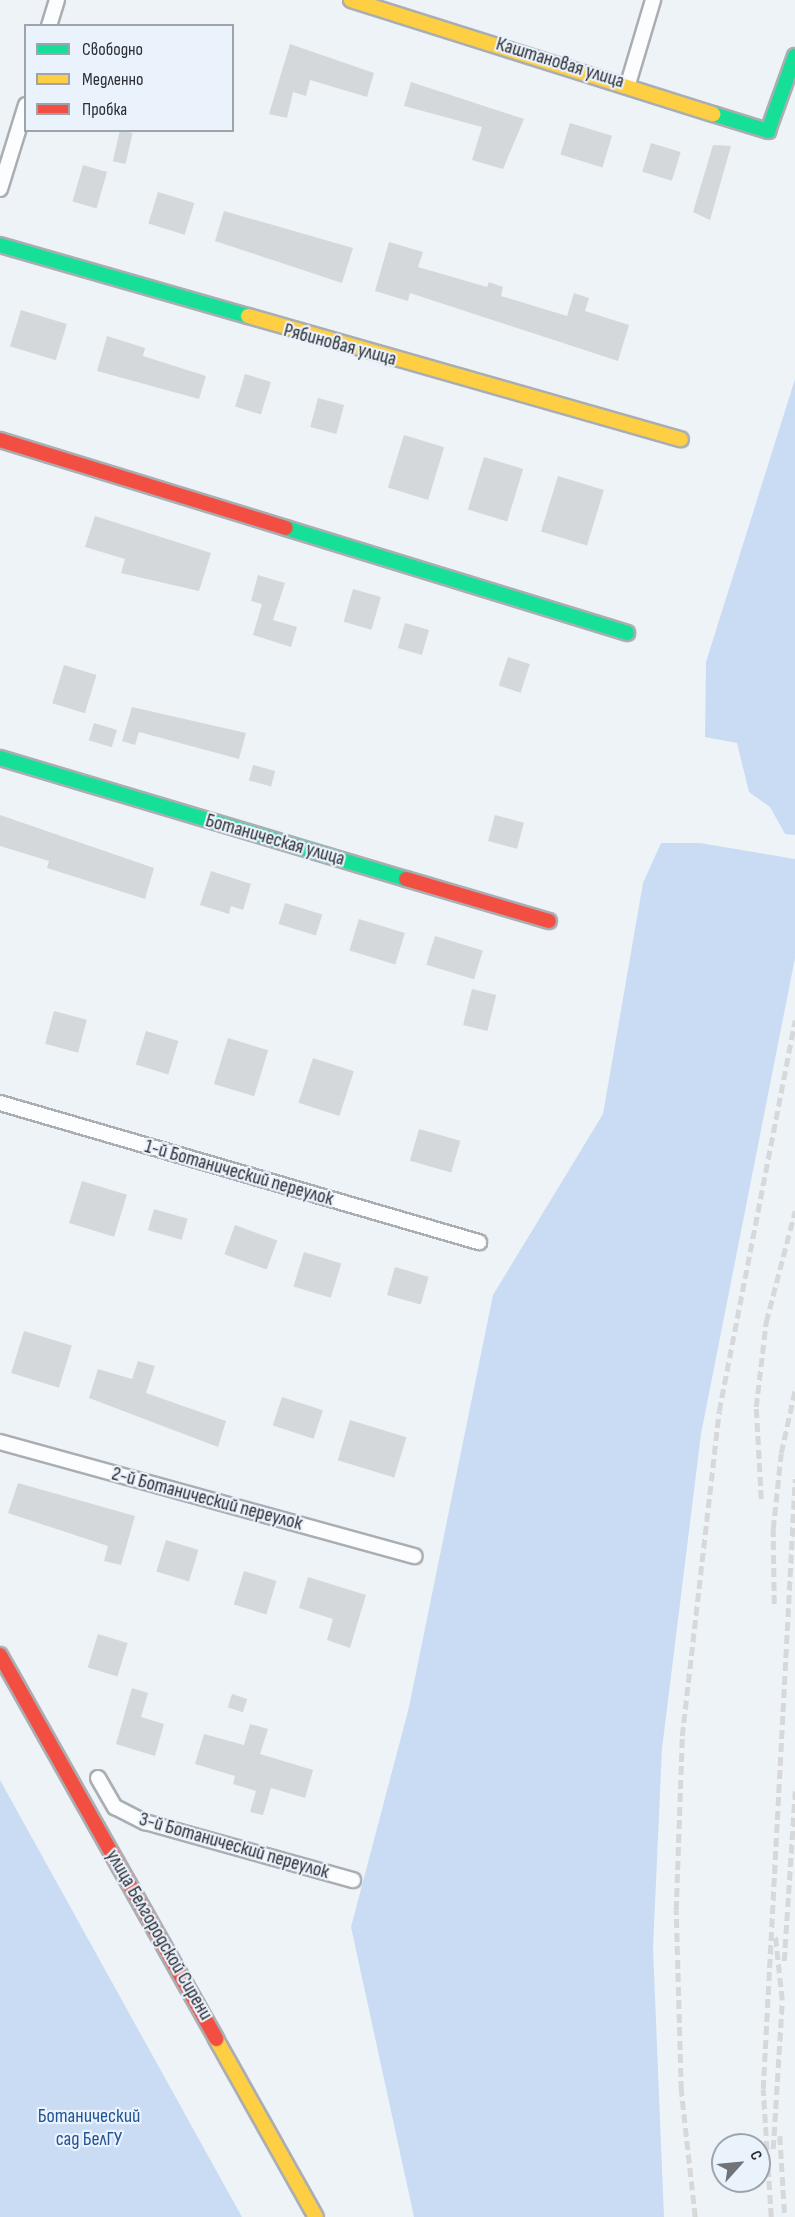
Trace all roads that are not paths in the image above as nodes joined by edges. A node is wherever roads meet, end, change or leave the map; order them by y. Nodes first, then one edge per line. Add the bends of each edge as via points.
1 (57, 0) edge
2 (351, 0) edge
3 (653, 0) edge
4 (392, 5) edge
5 (51, 24) edge
6 (795, 56) edge
7 (628, 84) junction
8 (24, 111) edge
9 (0, 189) edge
10 (0, 245) edge
11 (681, 439) dead end
12 (0, 440) edge
13 (627, 633) dead end
14 (0, 758) edge
15 (549, 921) dead end
16 (0, 1103) edge
17 (478, 1242) dead end
18 (0, 1442) edge
19 (415, 1556) dead end
20 (0, 1655) edge
21 (98, 1778) dead end
22 (353, 1880) dead end
23 (316, 2217) edge

1 - 5 street
2 - 4 street, Каштановая улица
3 - 7 street
4 - 7 street, Каштановая улица
6 - 7 street, Каштановая улица via 768,131
8 - 9 street
10 - 11 street, Рябиновая улица
12 - 13 street
14 - 15 street, Ботаническая улица
16 - 17 street, 1-й Ботанический переулок
18 - 19 street, 2-й Ботанический переулок
20 - 23 street, улица Белгородской Сирени
21 - 22 street, 3-й Ботанический переулок via 115,1807 145,1822

